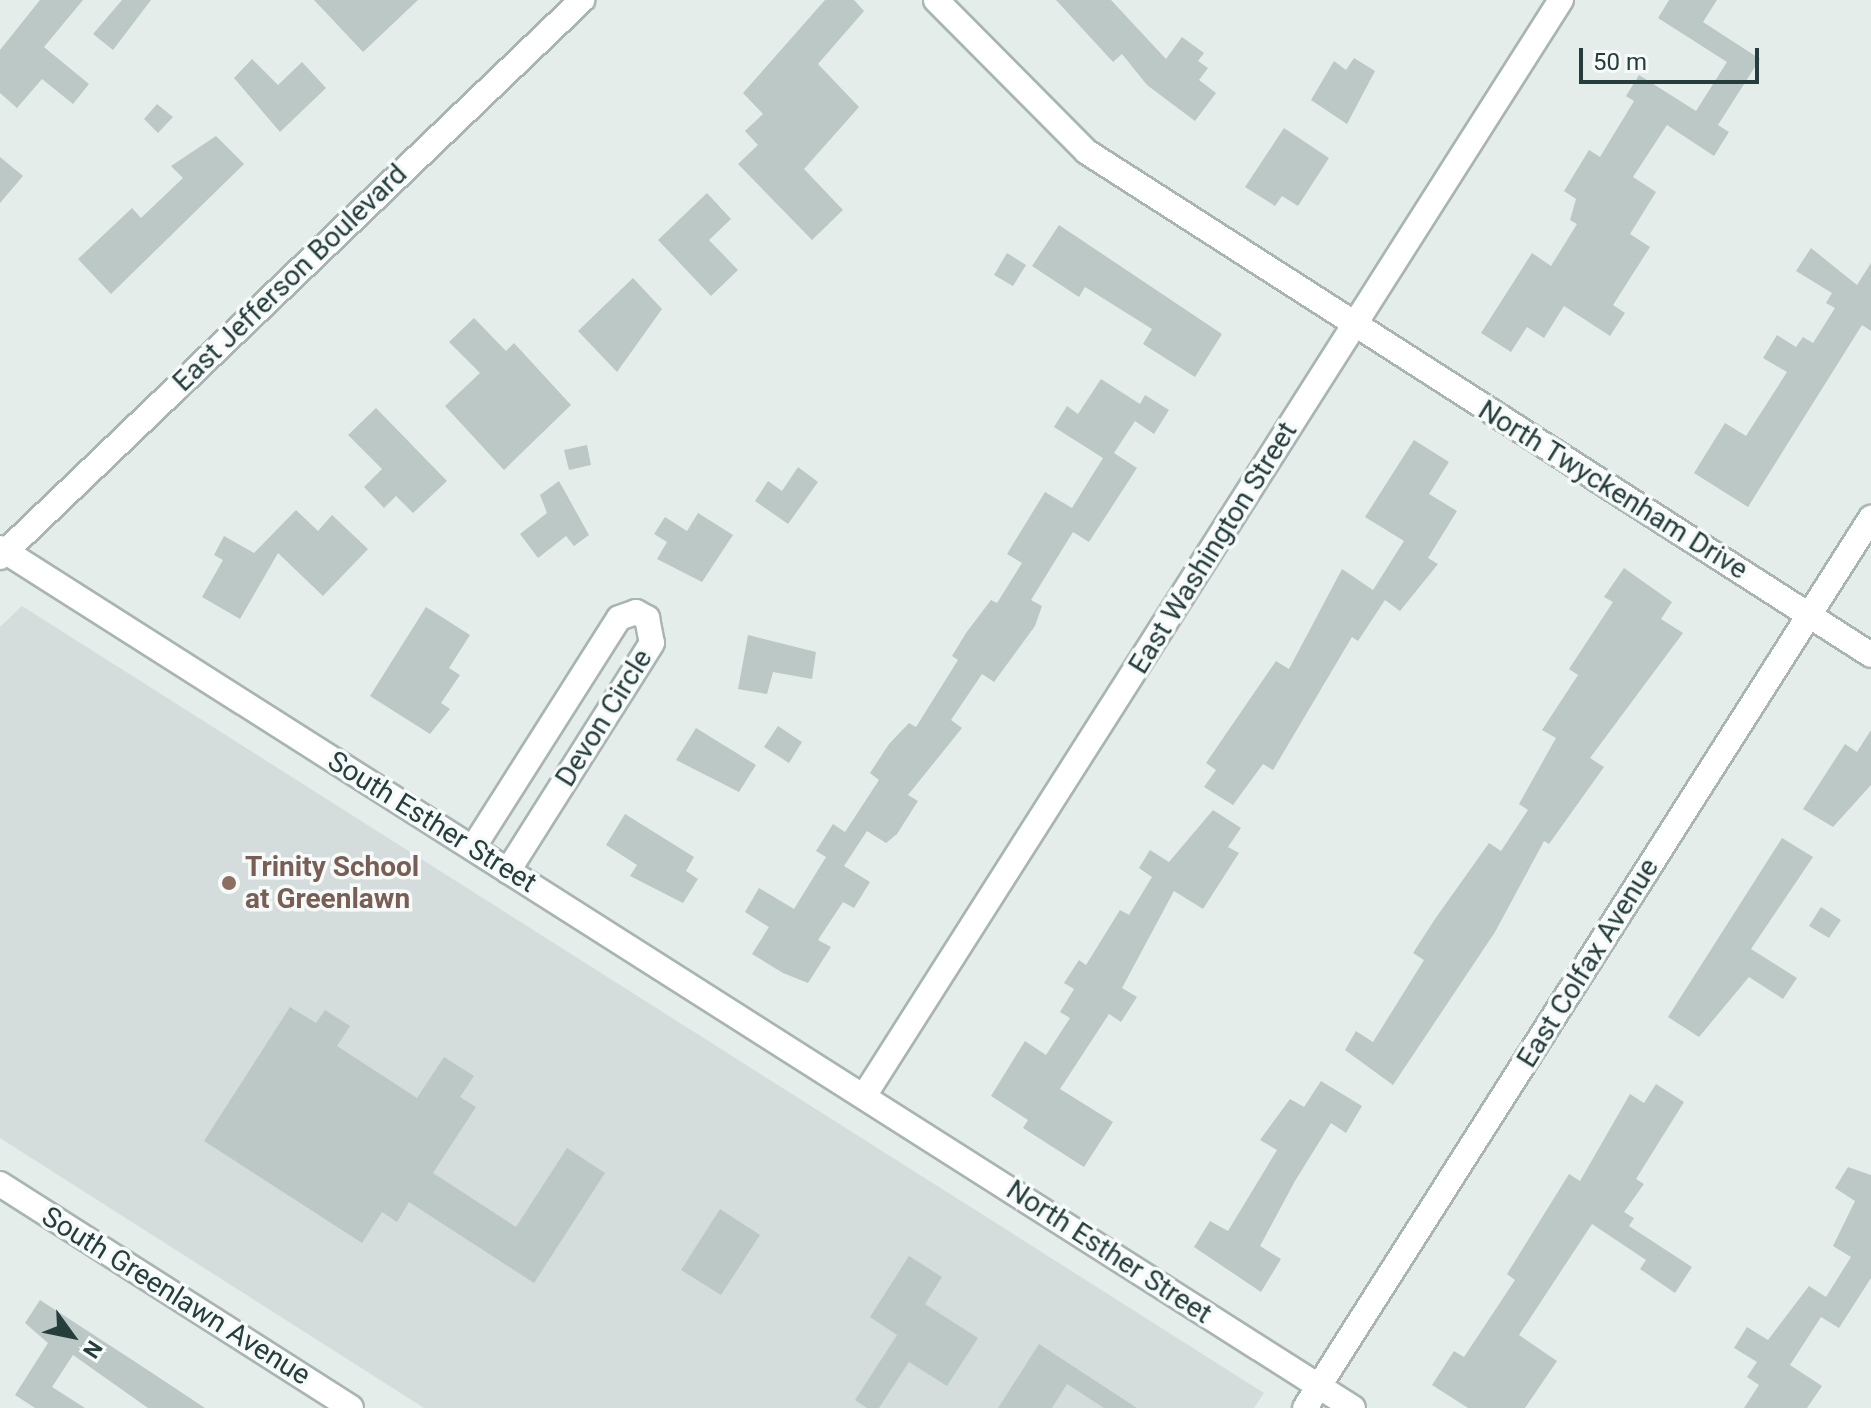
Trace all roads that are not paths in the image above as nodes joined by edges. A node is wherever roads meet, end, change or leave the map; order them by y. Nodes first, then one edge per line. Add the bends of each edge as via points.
1 (582, 0) edge
2 (936, 0) edge
3 (1561, 0) edge
4 (1354, 326) junction
5 (1871, 518) edge
6 (2, 552) edge
7 (1809, 615) junction
8 (1871, 655) edge
9 (473, 848) junction
10 (508, 871) junction
11 (864, 1096) junction
12 (0, 1184) edge
13 (1319, 1387) junction
14 (351, 1408) edge
15 (1305, 1408) edge
16 (1353, 1408) edge

1 - 6 street, East Jefferson Boulevard
2 - 4 street, North Twyckenham Drive via 1087,152
3 - 4 street, East Washington Street
4 - 7 street, North Twyckenham Drive
4 - 11 street, East Washington Street
5 - 7 street, East Colfax Avenue
6 - 9 street, South Esther Street
7 - 8 street, North Twyckenham Drive
7 - 13 street, East Colfax Avenue
9 - 10 street, South Esther Street
9 - 10 street, Devon Circle via 619,618 627,612 647,618 652,643
10 - 11 street, South Esther Street
11 - 13 street, North Esther Street
12 - 14 street, South Greenlawn Avenue
13 - 15 street, East Colfax Avenue
13 - 16 street, North Esther Street

